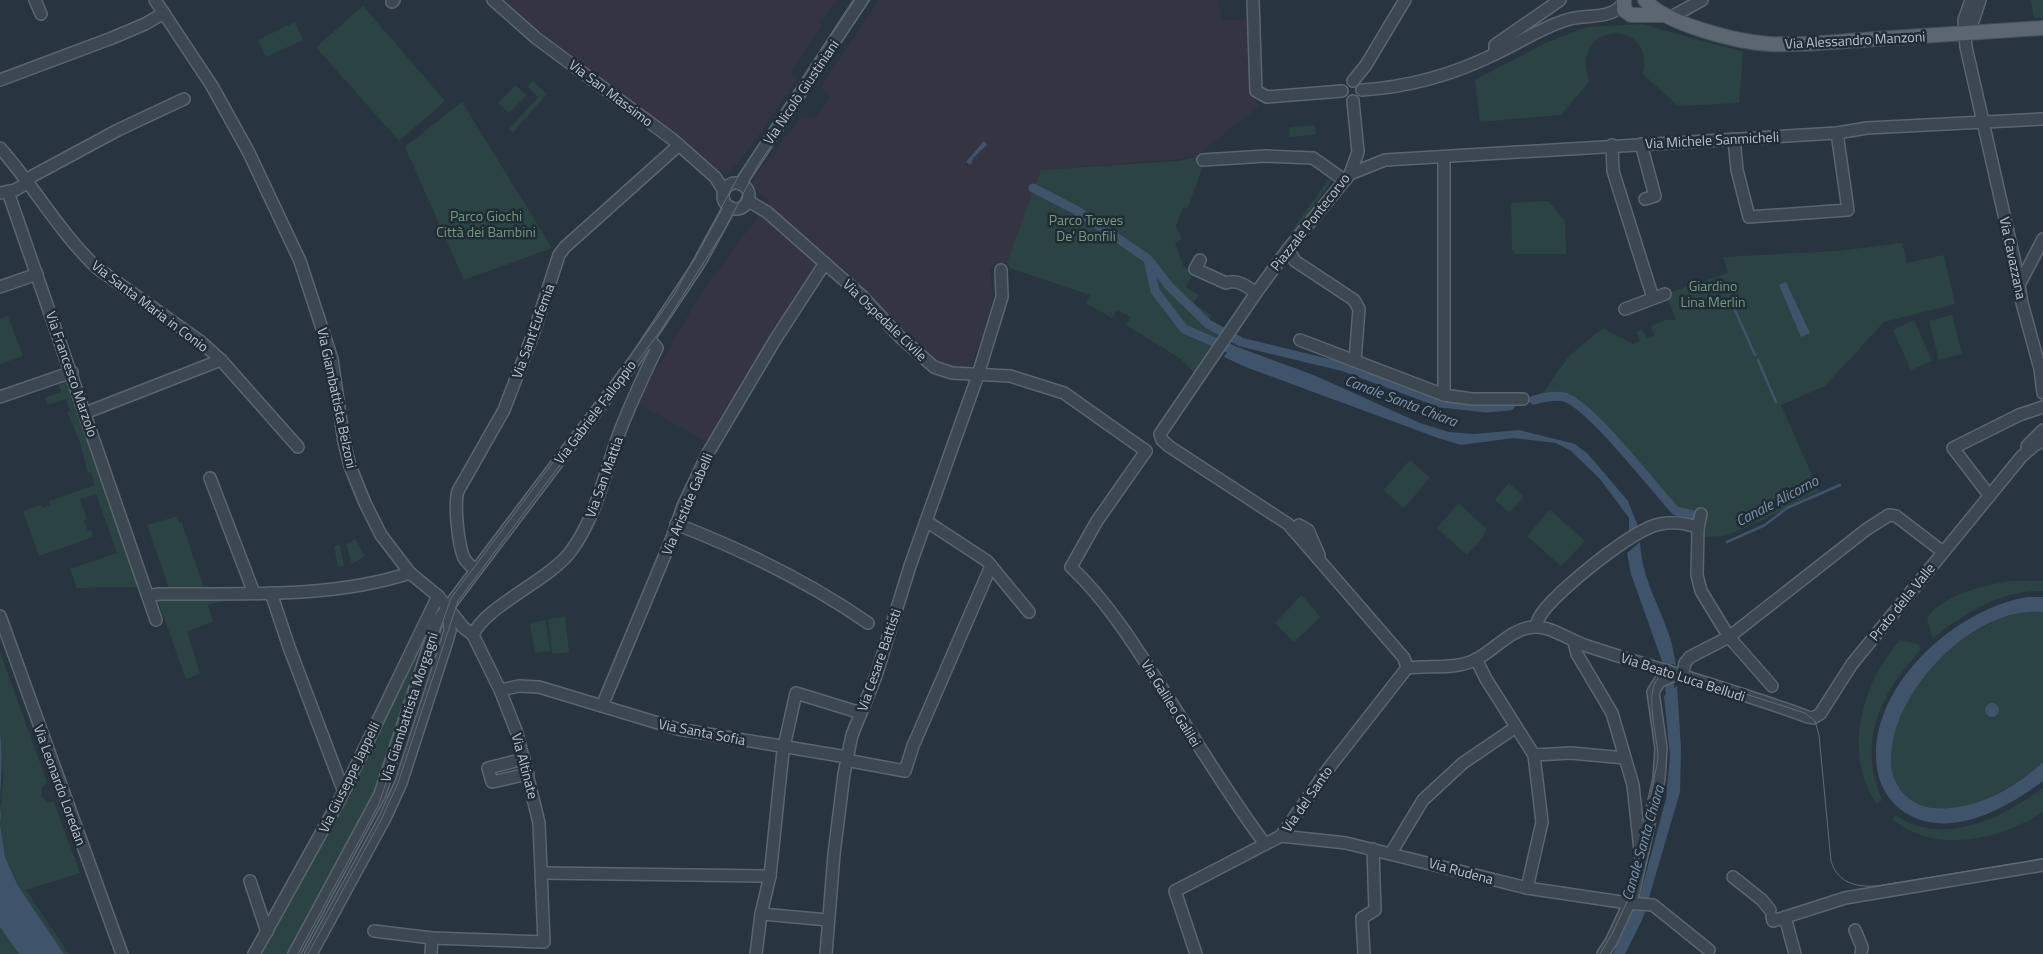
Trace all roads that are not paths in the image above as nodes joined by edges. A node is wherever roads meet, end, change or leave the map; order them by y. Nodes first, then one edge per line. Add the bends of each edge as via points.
1 (35, 0) edge
2 (155, 0) edge
3 (493, 0) edge
4 (862, 0) edge
5 (1253, 0) edge
6 (1405, 0) edge
7 (1560, 0) edge
8 (1645, 0) edge
9 (1702, 0) edge
10 (1971, 0) edge
11 (1980, 0) edge
12 (1623, 1) edge
13 (164, 13) junction
14 (41, 14) dead end
15 (1634, 15) junction
16 (1595, 16) junction
17 (1671, 17) junction
18 (2043, 28) edge
19 (1964, 33) junction
20 (1495, 54) junction
21 (0, 80) edge
22 (1353, 81) junction
23 (1362, 90) junction
24 (1342, 91) junction
25 (184, 99) dead end
26 (1353, 101) junction
27 (2043, 119) edge
28 (1983, 123) junction
29 (1837, 133) junction
30 (1734, 139) junction
31 (1641, 144) junction
32 (679, 145) junction
33 (1612, 145) junction
34 (0, 148) edge
35 (1358, 152) junction
36 (1444, 157) junction
37 (1203, 160) dead end
38 (1380, 161) junction
39 (1347, 177) junction
40 (28, 180) junction
41 (740, 184) junction
42 (724, 191) junction
43 (4, 193) edge
44 (1645, 199) dead end
45 (748, 201) junction
46 (730, 207) junction
47 (2043, 239) edge
48 (1288, 249) junction
49 (1200, 260) dead end
50 (825, 262) junction
51 (1001, 270) dead end
52 (37, 274) junction
53 (2019, 285) junction
54 (0, 287) edge
55 (1256, 293) junction
56 (1665, 294) dead end
57 (1653, 298) junction
58 (1625, 309) dead end
59 (649, 339) junction
60 (1300, 340) dead end
61 (221, 360) junction
62 (1355, 361) junction
63 (2042, 371) edge
64 (72, 372) junction
65 (978, 376) junction
66 (2043, 393) edge
67 (1444, 395) junction
68 (0, 397) edge
69 (1523, 398) dead end
70 (2043, 406) edge
71 (86, 413) junction
72 (2042, 433) edge
73 (1163, 439) junction
74 (298, 447) dead end
75 (1146, 451) junction
76 (210, 478) dead end
77 (1989, 495) junction
78 (926, 521) junction
79 (676, 524) junction
80 (1943, 552) junction
81 (991, 566) junction
82 (475, 570) junction
83 (410, 573) junction
84 (254, 593) junction
85 (271, 593) junction
86 (148, 596) junction
87 (438, 596) junction
88 (449, 608) junction
89 (1028, 612) dead end
90 (0, 616) edge
91 (156, 620) dead end
92 (868, 623) dead end
93 (1536, 627) junction
94 (473, 635) junction
95 (1729, 637) junction
96 (1574, 642) junction
97 (1476, 659) junction
98 (1407, 668) junction
99 (1659, 675) junction
100 (1678, 676) junction
101 (1772, 686) dead end
102 (500, 690) junction
103 (602, 706) junction
104 (861, 713) junction
105 (1820, 714) joint
106 (1516, 727) junction
107 (784, 746) junction
108 (1534, 755) junction
109 (847, 757) junction
110 (1625, 758) junction
111 (524, 760) junction
112 (528, 774) junction
113 (346, 788) junction
114 (1281, 836) junction
115 (1265, 844) junction
116 (1373, 849) junction
117 (1391, 853) junction
118 (1641, 863) junction
119 (2043, 865) edge
120 (543, 873) junction
121 (770, 876) junction
122 (1733, 877) dead end
123 (250, 881) dead end
124 (1528, 888) junction
125 (1632, 906) junction
126 (761, 914) junction
127 (1785, 917) junction
128 (828, 920) junction
129 (1855, 930) dead end
130 (374, 931) dead end
131 (267, 932) junction
132 (432, 938) junction
133 (1709, 950) dead end
134 (122, 954) edge
135 (254, 954) edge
136 (294, 954) edge
137 (311, 954) edge
138 (431, 954) edge
139 (756, 954) edge
140 (826, 954) edge
141 (1196, 954) edge
142 (1364, 954) edge
143 (1602, 954) edge
144 (1795, 954) edge
145 (1861, 954) edge

1 - 14 street
2 - 13 street, Via Giambattista Belzoni
3 - 32 street, Via San Massimo via 536,38
4 - 41 street, Via Nicolò Giustiniani
5 - 24 street via 1256,91 1263,95
6 - 22 street
7 - 20 street via 1495,46
8 - 15 main road via 1645,8
8 - 17 main road, Via Alessandro Manzoni via 1651,7
9 - 17 street
10 - 19 street via 1964,20
11 - 19 street
12 - 15 main road via 1625,12
12 - 16 street, Via Alessandro Manzoni via 1613,12
13 - 21 street via 112,38
13 - 83 street, Via Giambattista Belzoni via 212,86 248,152 300,261 332,359 350,466 381,535
15 - 16 street, Via Alessandro Manzoni
15 - 17 main road, Via Alessandro Manzoni
16 - 20 street, Via Alessandro Manzoni via 1570,19
17 - 19 main road, Via Alessandro Manzoni via 1721,35 1770,44
18 - 19 main road, Via Alessandro Manzoni
19 - 28 street, Via Cavazzana
20 - 23 street, Via Alessandro Manzoni via 1437,78
22 - 23 street
22 - 24 street via 1347,83
23 - 26 street
24 - 26 street via 1345,98
25 - 40 street, Via Francesco Marzolo via 118,130
26 - 35 street, Piazzale Pontecorvo
27 - 28 street, Via Michele Sanmicheli
28 - 29 street, Via Michele Sanmicheli via 1867,128
28 - 53 street, Via Cavazzana
29 - 30 street, Via Michele Sanmicheli
29 - 30 street via 1848,210 1749,217 1737,170
30 - 31 street, Via Michele Sanmicheli
31 - 33 street, Via Michele Sanmicheli
31 - 44 street via 1655,196
32 - 42 street, Via San Massimo via 715,176
32 - 82 street, Via Sant'Eufemia via 559,255 504,410 458,491 456,506 463,556
33 - 36 street, Via Michele Sanmicheli
33 - 57 street via 1614,172
34 - 40 street
35 - 38 street, Via Michele Sanmicheli
35 - 39 street, Piazzale Pontecorvo
36 - 38 street, Via Michele Sanmicheli
36 - 67 street
37 - 39 street via 1265,156 1313,158
38 - 39 street, Via Michele Sanmicheli
39 - 48 street, Piazzale Pontecorvo
40 - 43 street, Via Francesco Marzolo
40 - 61 street, Via Santa Maria in Conio via 84,257 185,329
41 - 42 street via 729,185
41 - 45 street via 748,192
42 - 46 street via 724,202
43 - 52 street, Via Francesco Marzolo
45 - 46 street via 740,208
45 - 50 street, Via Ospedale Civile via 767,212
46 - 59 street, Via Gabriele Falloppio via 700,262
47 - 53 street
48 - 55 street, Piazzale Pontecorvo
48 - 62 street via 1295,261 1354,300 1359,309
49 - 55 street via 1196,269 1226,283 1238,282
50 - 65 street, Via Ospedale Civile via 934,367
50 - 79 street, Via Aristide Gabelli via 708,453
51 - 65 street, Via Cesare Battisti via 1002,297
52 - 54 street
52 - 64 street, Via Francesco Marzolo
53 - 63 street, Via Cavazzana via 2027,325
55 - 73 street, Piazzale Pontecorvo via 1200,376
56 - 57 street
57 - 58 street
59 - 82 street, Via Gabriele Falloppio
59 - 94 street, Via San Mattia via 656,348 616,442 600,496 570,553 498,608
60 - 62 street
61 - 71 street
61 - 74 street, Via Santa Maria in Conio
62 - 67 street
63 - 66 street, Via Cavazzana
64 - 68 street
64 - 71 street, Via Francesco Marzolo
65 - 75 street, Via Ospedale Civile via 1010,376 1064,393
65 - 78 street, Via Cesare Battisti
67 - 69 street via 1472,399
70 - 77 street via 1951,445
71 - 86 street, Via Francesco Marzolo
72 - 77 street, Prato della Valle
73 - 75 street
73 - 98 street via 1288,524 1404,658
75 - 115 street, Via Galileo Galilei via 1096,521 1071,567 1091,586 1141,656
76 - 84 street
77 - 80 street, Prato della Valle
78 - 81 street via 981,556
78 - 104 street, Via Cesare Battisti
79 - 92 street via 788,574
79 - 103 street, Via Aristide Gabelli
80 - 95 street via 1896,516 1889,515
80 - 105 street, Prato della Valle via 1848,668
81 - 89 street
81 - 109 street, Via Santa Sofia via 913,746 905,772 851,761
82 - 88 street, Via Gabriele Falloppio
83 - 85 street via 342,589
83 - 87 street, Via Giambattista Belzoni
84 - 85 street
84 - 86 street
85 - 113 street via 324,741 342,787
86 - 91 street, Via Francesco Marzolo
87 - 88 street, Via Giambattista Belzoni
87 - 113 street, Via Giuseppe Jappelli
88 - 94 street, Via Altinate
88 - 136 street, Via Giambattista Morgagni via 437,622 380,794
88 - 137 street, Via Giambattista Morgagni via 450,631 401,783
90 - 134 street, Via Leonardo Loredan
93 - 95 street via 1542,613 1554,599 1628,538 1660,524 1689,524 1699,520 1697,575 1701,591
93 - 96 street, Via Beato Luca Belludi
93 - 97 street via 1518,632
94 - 102 street, Via Altinate
95 - 100 street via 1690,657
95 - 101 street
96 - 99 street, Via Beato Luca Belludi
96 - 110 street via 1577,654 1612,713
97 - 98 street via 1456,666
97 - 106 street
98 - 114 street, Via del Santo via 1328,769
99 - 100 street
99 - 118 street via 1652,696 1660,738 1661,767
100 - 105 street, Via Beato Luca Belludi via 1808,717
102 - 103 street, Via Santa Sofia via 519,686 539,687
102 - 111 street, Via Altinate
103 - 107 street, Via Santa Sofia via 678,729
104 - 107 street via 796,693
104 - 109 street, Via Cesare Battisti
106 - 108 street
106 - 117 street via 1463,764 1423,800
107 - 109 street, Via Santa Sofia
107 - 121 street
108 - 110 street via 1571,753
108 - 124 street via 1542,822
109 - 128 street, Via Cesare Battisti
110 - 118 street via 1633,785
111 - 112 street, Via Altinate
111 - 112 street via 488,768 492,782
112 - 120 street, Via Altinate via 539,823
113 - 131 street, Via Giuseppe Jappelli
114 - 115 street, Via del Santo
114 - 116 street, Via Rudena
115 - 141 street, Via del Santo via 1175,891
116 - 117 street, Via Rudena
116 - 142 street via 1375,910 1362,918
117 - 124 street, Via Rudena
118 - 125 street
119 - 127 street via 1845,898
120 - 121 street
120 - 132 street, Via Altinate via 544,942
121 - 126 street
122 - 127 street via 1762,900 1772,916
123 - 131 street
124 - 125 street, Via Rudena
125 - 133 street, Via Rudena via 1653,905
125 - 143 street
126 - 128 street
126 - 139 street
127 - 144 street
128 - 140 street, Via Cesare Battisti
129 - 145 street via 1862,947
130 - 132 street
131 - 135 street, Via Giuseppe Jappelli
132 - 138 street

